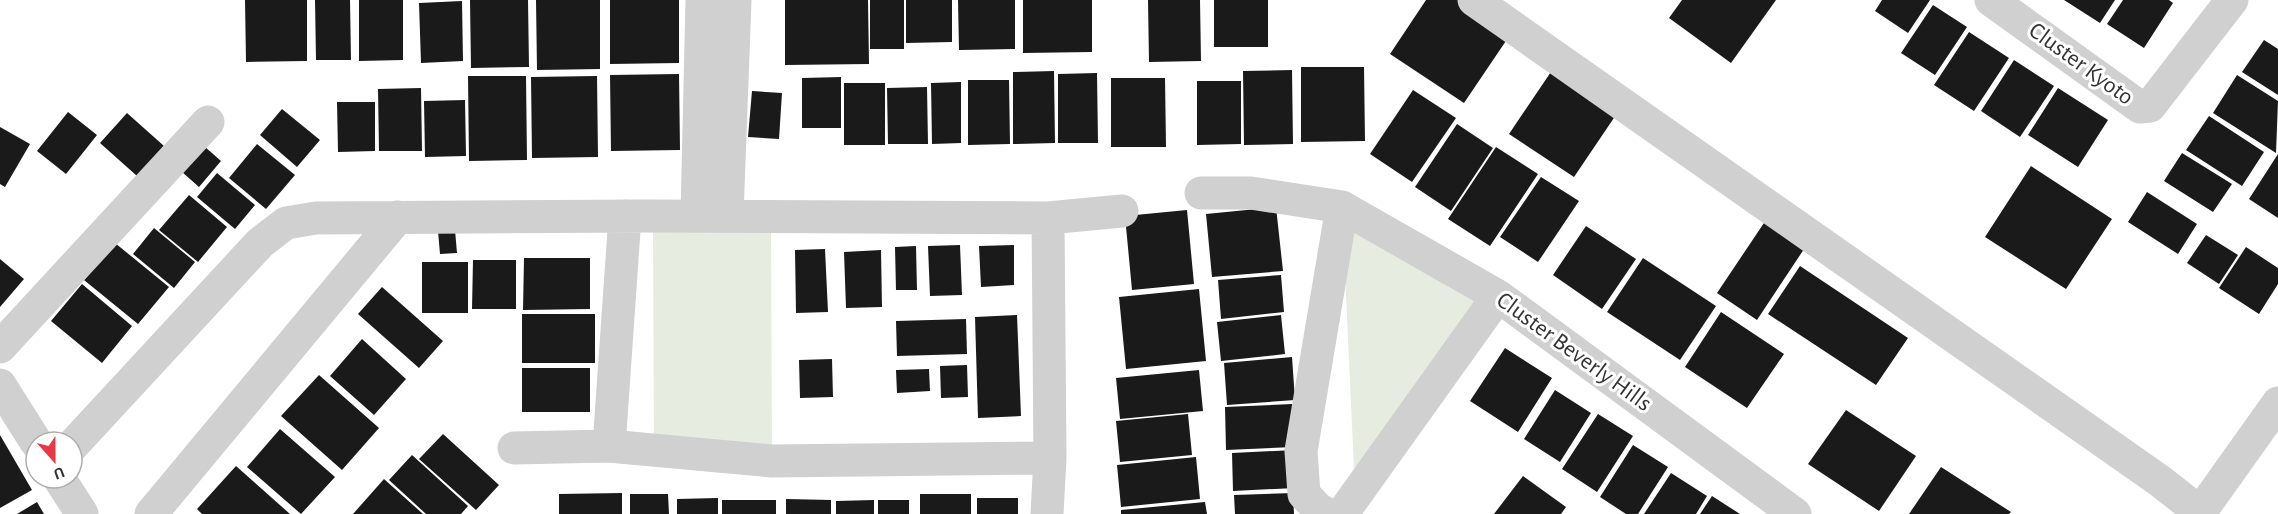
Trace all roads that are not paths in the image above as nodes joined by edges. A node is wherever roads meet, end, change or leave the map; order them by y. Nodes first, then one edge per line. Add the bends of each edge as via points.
1 (702, 0) edge
2 (735, 0) edge
3 (1474, 0) edge
4 (1991, 0) edge
5 (2232, 0) edge
6 (208, 122) dead end
7 (1201, 193) dead end
8 (1342, 207) junction
9 (1122, 211) dead end
10 (625, 216) junction
11 (712, 216) junction
12 (398, 217) junction
13 (1048, 218) junction
14 (1498, 296) junction
15 (0, 347) edge
16 (0, 385) edge
17 (2278, 403) edge
18 (28, 430) edge
19 (84, 433) edge
20 (609, 446) junction
21 (514, 448) dead end
22 (1050, 458) junction
23 (67, 490) edge
24 (2201, 513) edge
25 (82, 514) edge
26 (151, 514) edge
27 (1047, 514) edge
28 (1327, 514) edge
29 (1342, 514) edge
30 (1796, 514) edge

1 - 11 street
2 - 11 street
3 - 24 street via 2151,474
4 - 5 street, Cluster Kyoto via 2146,108
6 - 15 street
7 - 8 street via 1251,193
8 - 14 street, Cluster Beverly Hills
8 - 28 street via 1301,451 1304,494
9 - 13 street
10 - 11 street
10 - 12 street
10 - 20 street
11 - 13 street
12 - 19 street via 316,218 286,223 260,243
12 - 26 street
13 - 22 street
14 - 29 street
14 - 30 street, Cluster Beverly Hills
16 - 18 street
17 - 24 street
20 - 21 street
20 - 22 street via 772,461
22 - 27 street
23 - 25 street

